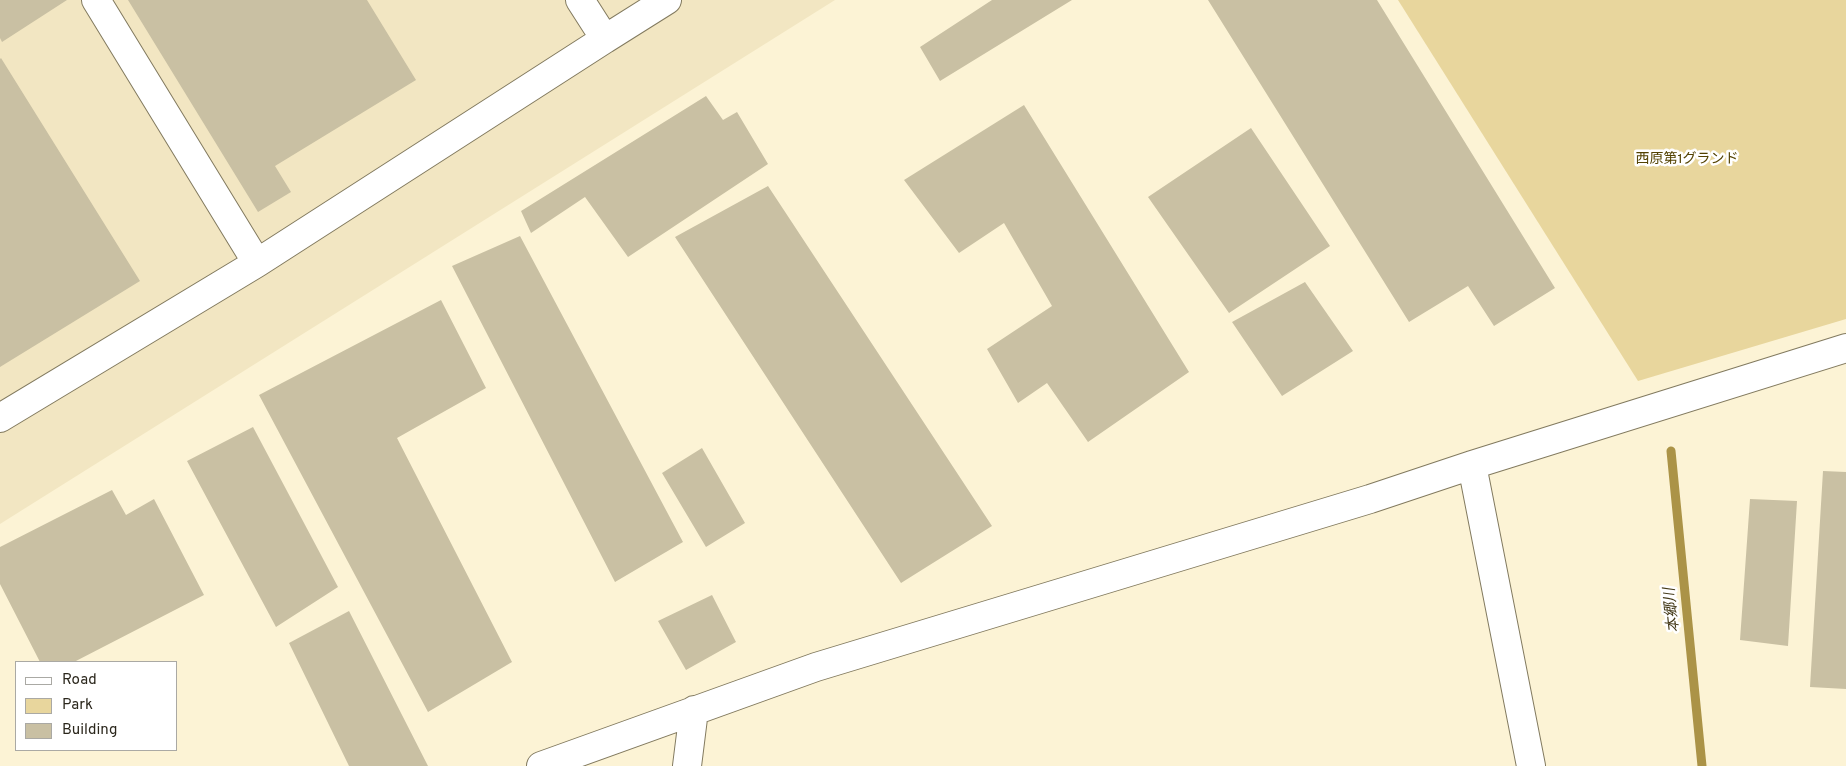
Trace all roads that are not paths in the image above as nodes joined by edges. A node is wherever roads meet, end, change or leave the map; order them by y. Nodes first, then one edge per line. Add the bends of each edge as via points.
1 (96, 0) edge
2 (580, 0) edge
3 (667, 0) edge
4 (605, 39) junction
5 (257, 263) junction
6 (1846, 348) edge
7 (0, 418) edge
8 (1472, 466) junction
9 (694, 710) junction
10 (541, 766) edge
11 (687, 766) edge
12 (1531, 766) edge

1 - 5 street
2 - 4 street
3 - 4 street
4 - 5 street
5 - 7 street
6 - 8 street
8 - 9 street via 816,667
8 - 12 street
9 - 10 street
9 - 11 street

